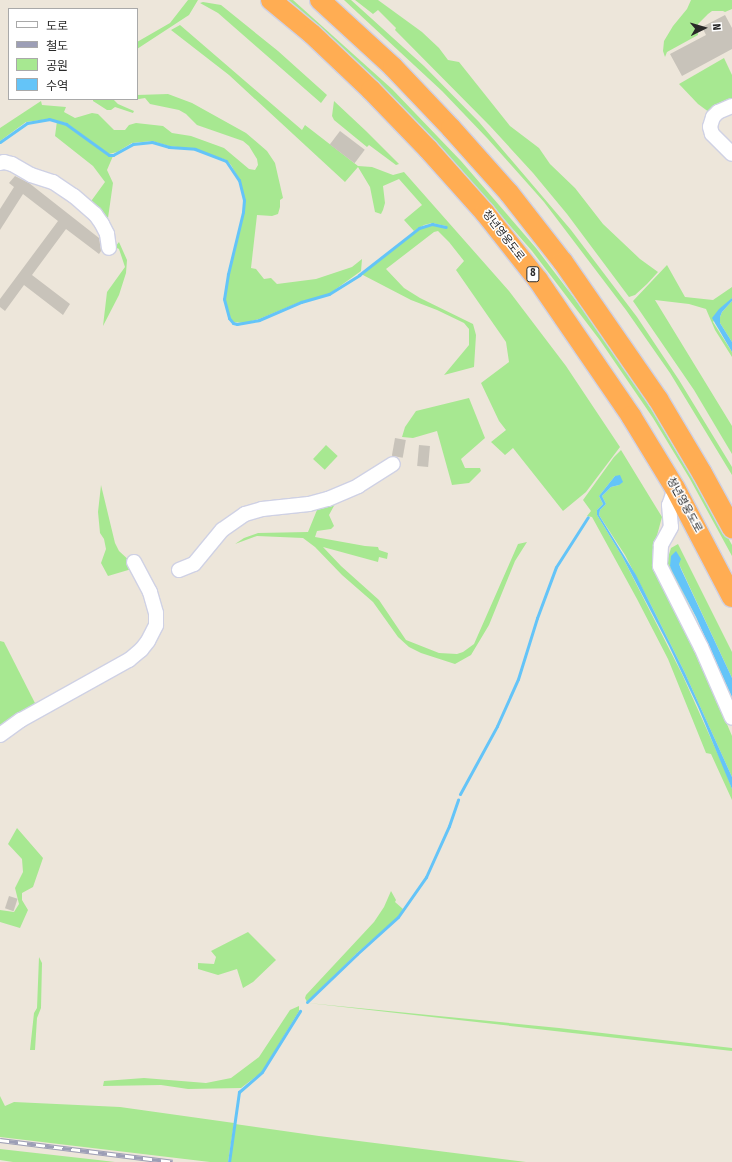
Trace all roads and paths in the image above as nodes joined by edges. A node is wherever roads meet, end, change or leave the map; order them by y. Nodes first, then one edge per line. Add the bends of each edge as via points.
1 (271, 0) edge
2 (320, 0) edge
3 (732, 106) edge
4 (732, 154) edge
5 (0, 163) edge
6 (109, 248) dead end
7 (392, 464) dead end
8 (675, 488) junction
9 (732, 528) edge
10 (134, 562) dead end
11 (178, 570) dead end
12 (732, 597) edge
13 (732, 718) edge
14 (0, 735) edge

1 - 8 highway, 청년영웅도로 / 8 via 312,34 371,90 485,213 538,280 585,346 632,416
2 - 9 highway via 393,67 509,193 548,243 658,399
3 - 4 street via 718,112 710,126 712,134
5 - 6 street via 12,164 54,182 74,196 95,214 102,224
7 - 11 street via 358,486 328,499 245,514 222,530 194,564
8 - 12 highway, 청년영웅도로 / 8
8 - 13 street via 669,505 672,527 661,545 660,566 702,647
10 - 14 street via 150,592 156,613 156,625 148,641 129,660 21,720

